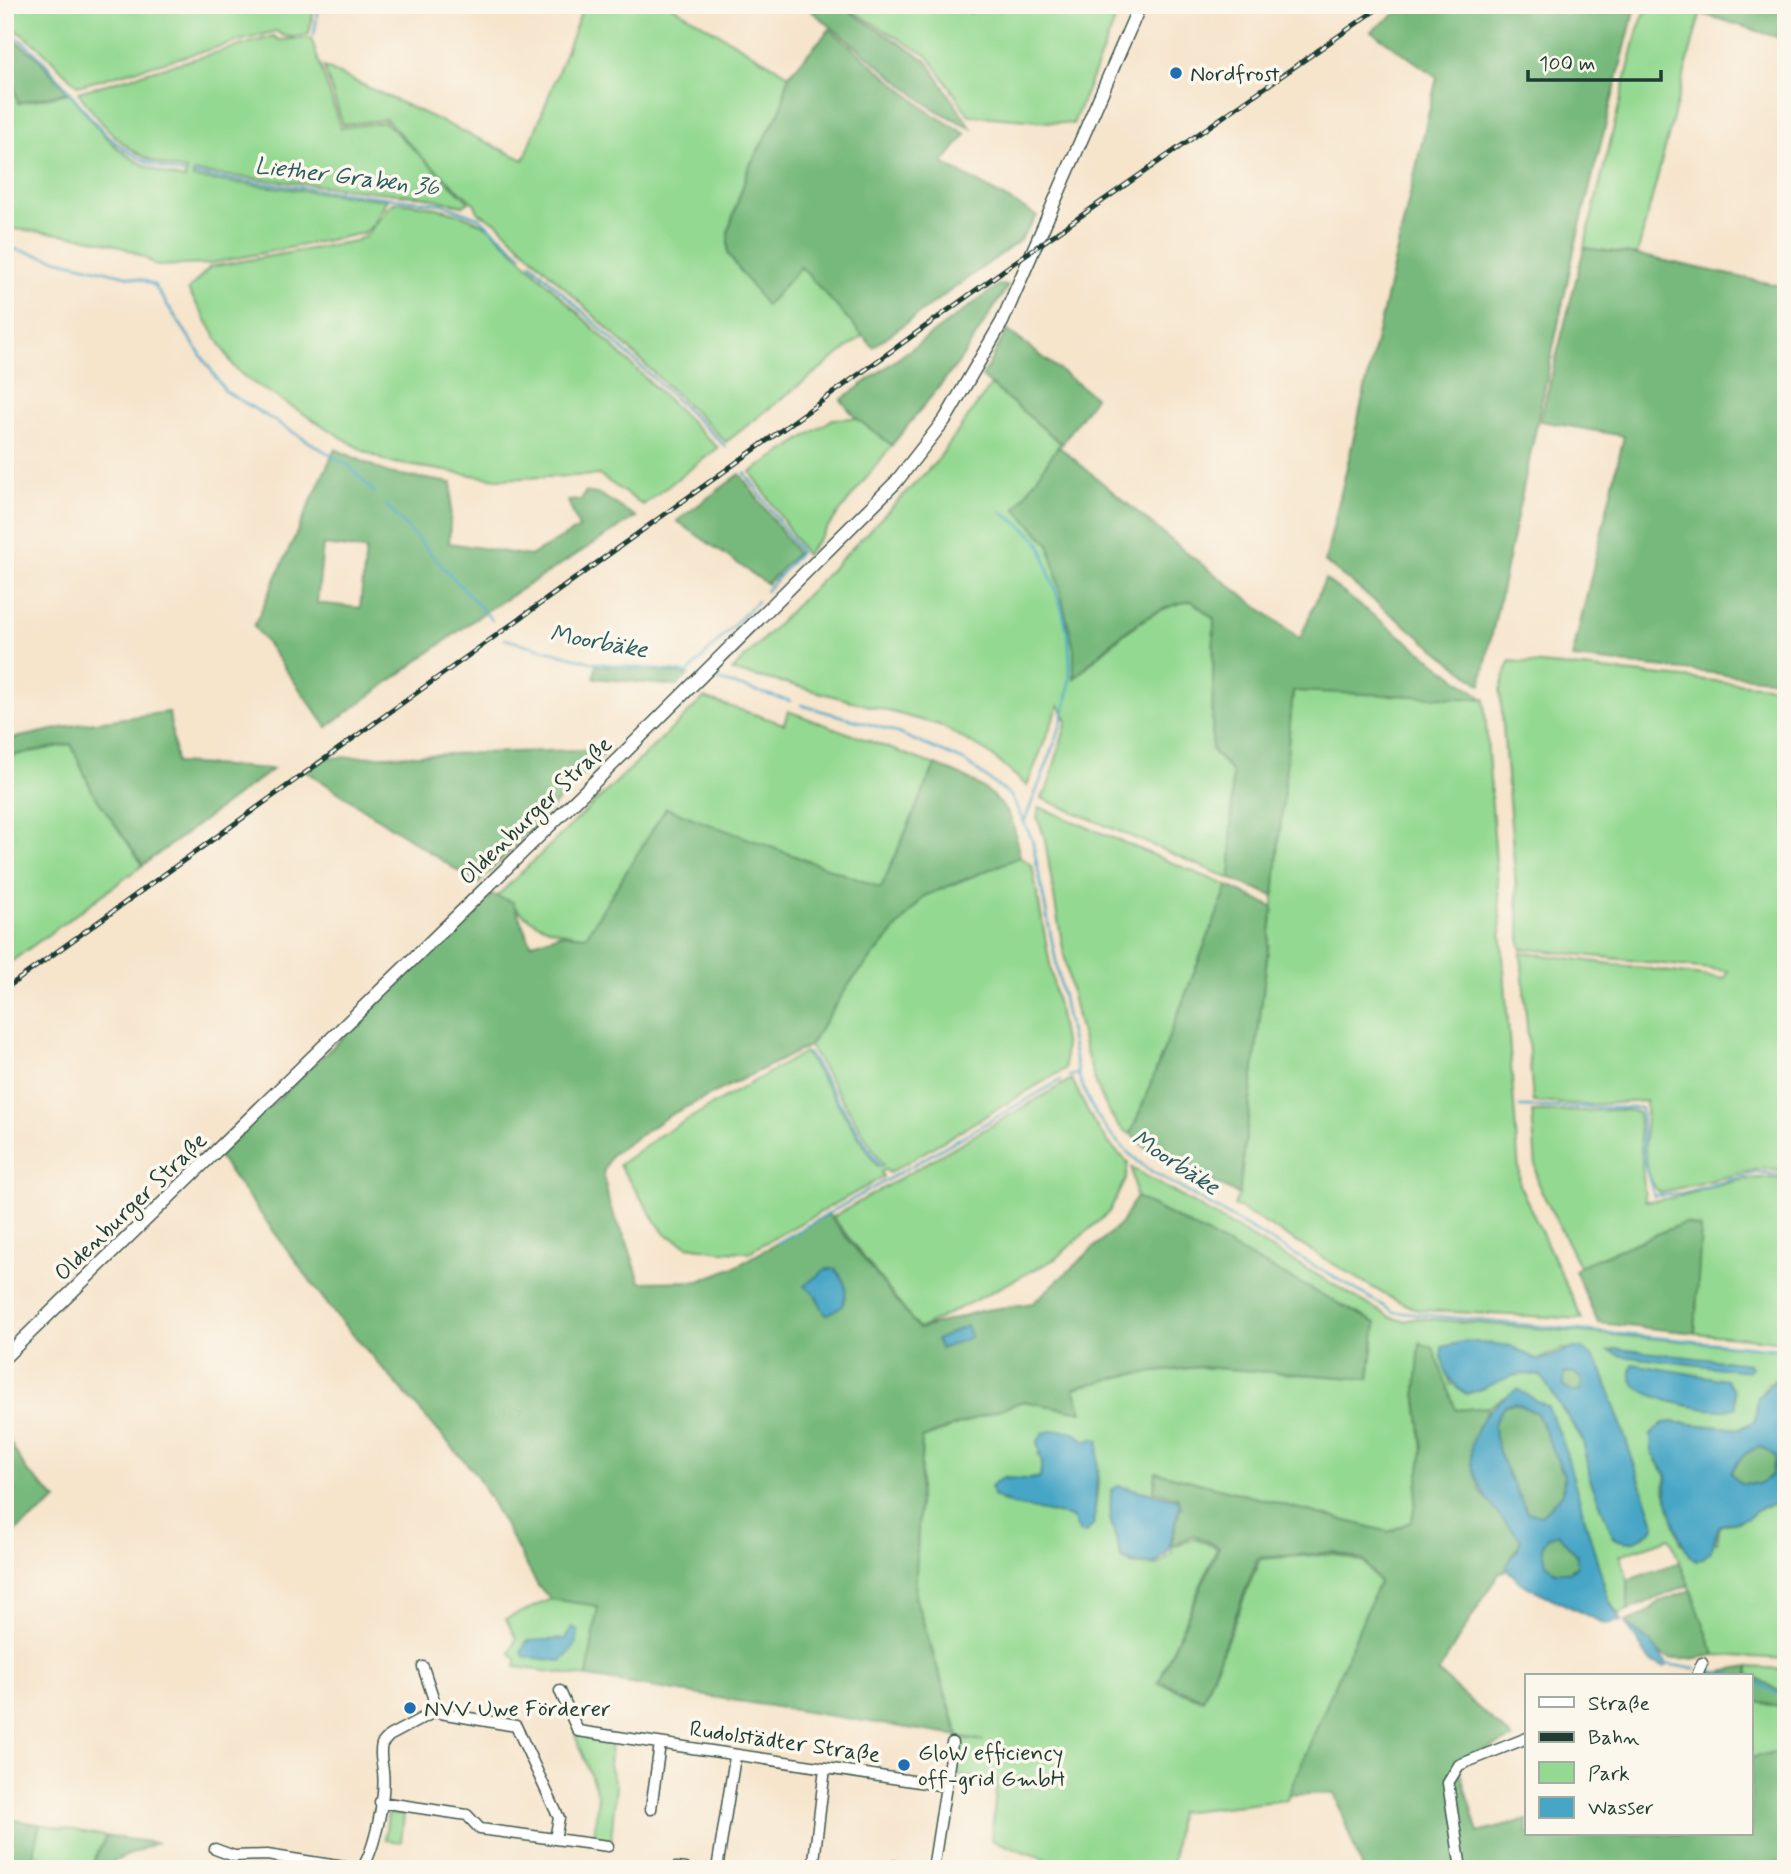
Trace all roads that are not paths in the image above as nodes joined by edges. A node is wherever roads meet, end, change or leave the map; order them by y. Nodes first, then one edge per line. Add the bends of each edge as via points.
1 (1135, 7) edge
2 (5, 1357) edge
3 (1702, 1663) dead end
4 (423, 1667) dead end
5 (1698, 1674) edge
6 (560, 1691) dead end
7 (434, 1712) junction
8 (1525, 1739) edge
9 (951, 1743) dead end
10 (660, 1744) junction
11 (735, 1757) junction
12 (825, 1768) junction
13 (946, 1786) junction
14 (380, 1801) junction
15 (652, 1809) dead end
16 (555, 1839) junction
17 (608, 1846) dead end
18 (215, 1849) dead end
19 (894, 1866) dead end
20 (359, 1869) edge
21 (717, 1869) edge
22 (813, 1869) edge
23 (913, 1869) edge
24 (933, 1869) edge
25 (1461, 1869) edge

1 - 2 street, Oldenburger Straße via 1002,322 959,398 923,449 865,514
3 - 5 street
4 - 7 street
6 - 10 street, Rudolstädter Straße via 578,1731
7 - 14 street via 382,1744
7 - 16 street via 516,1726 559,1818
8 - 25 street via 1460,1765 1448,1783
9 - 13 street
10 - 11 street, Rudolstädter Straße
10 - 15 street, Rudolstädter Straße
11 - 12 street, Rudolstädter Straße
11 - 21 street
12 - 13 street, Rudolstädter Straße
12 - 22 street
13 - 24 street
14 - 16 street via 467,1815 480,1829
14 - 20 street via 372,1853
16 - 17 street
18 - 20 street via 233,1856 267,1855
19 - 23 street

